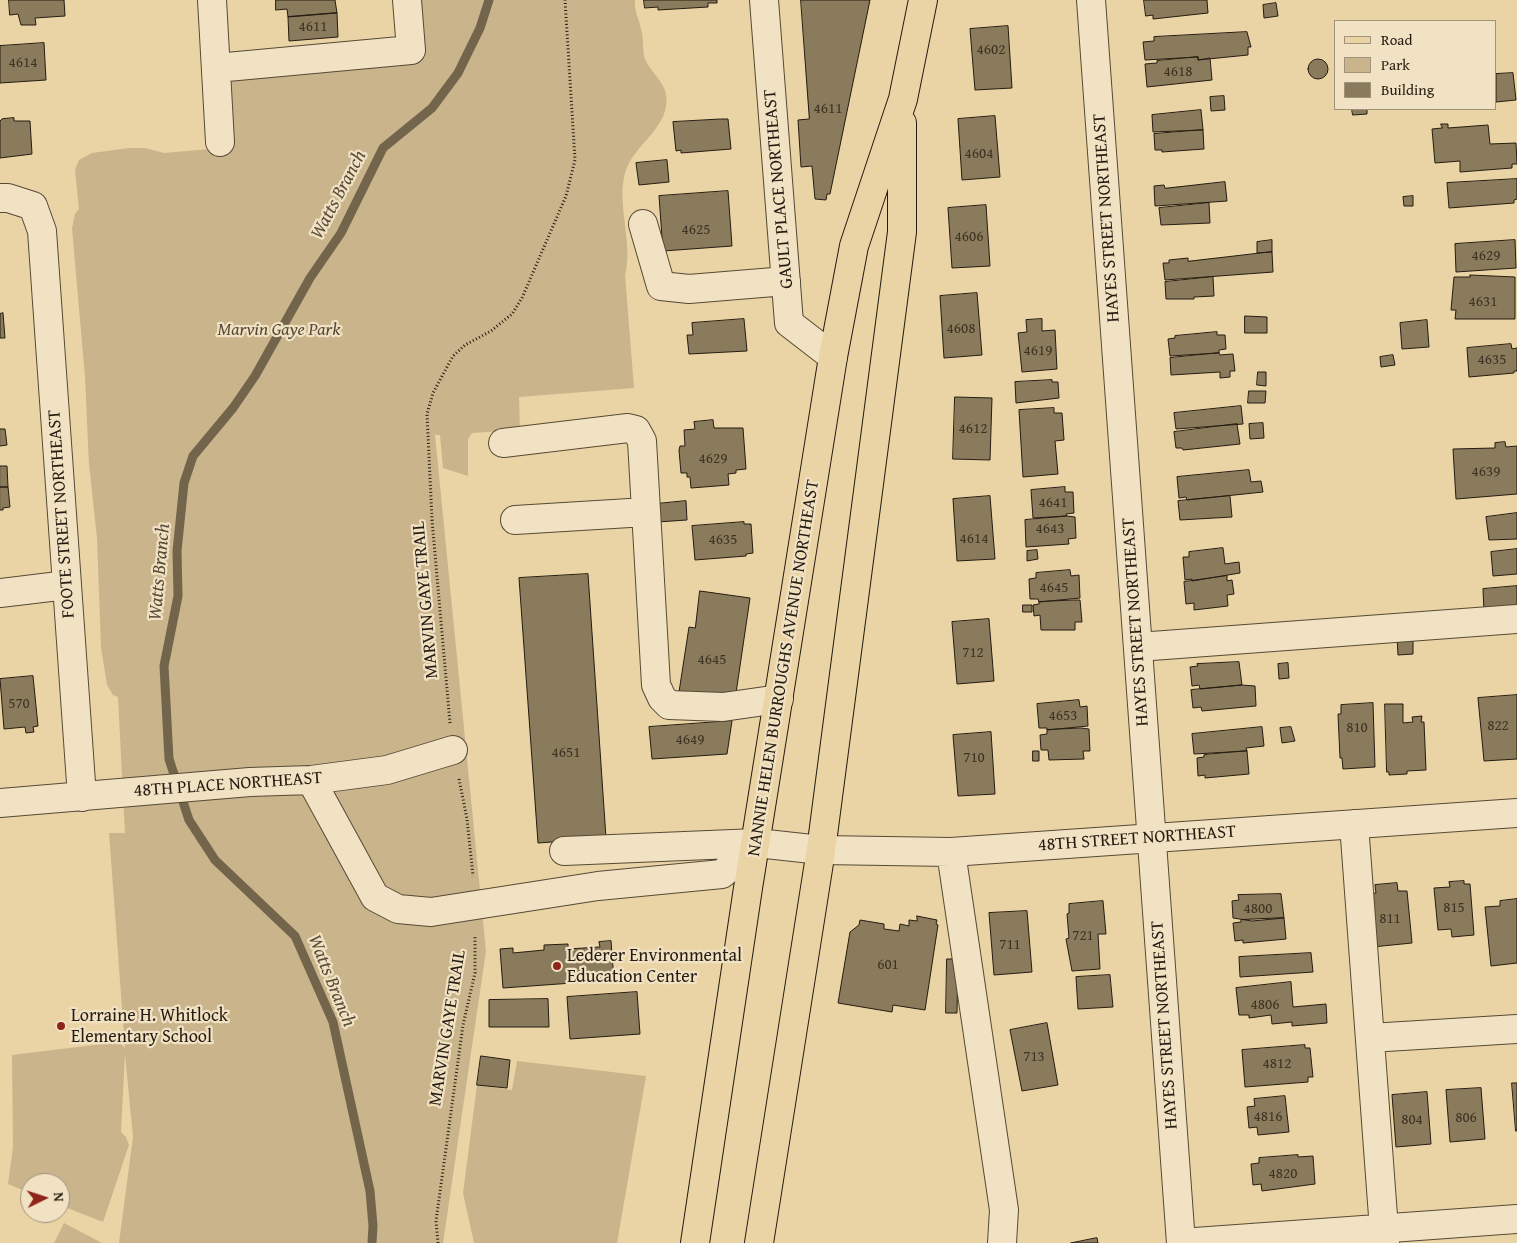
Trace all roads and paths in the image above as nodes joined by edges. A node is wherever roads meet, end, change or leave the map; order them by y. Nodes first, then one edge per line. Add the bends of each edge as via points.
1 (212, 0) edge
2 (407, 0) edge
3 (565, 0) edge
4 (764, 0) edge
5 (922, 0) edge
6 (1091, 0) edge
7 (216, 68) junction
8 (903, 99) junction
9 (220, 142) dead end
10 (0, 198) edge
11 (643, 224) dead end
12 (786, 281) junction
13 (833, 357) junction
14 (504, 443) dead end
15 (646, 512) junction
16 (515, 520) dead end
17 (67, 585) junction
18 (0, 593) edge
19 (1517, 619) edge
20 (1138, 648) junction
21 (779, 699) junction
22 (453, 750) junction
23 (312, 780) junction
24 (82, 797) junction
25 (0, 803) edge
26 (1517, 813) edge
27 (1354, 824) junction
28 (1152, 838) junction
29 (757, 842) junction
30 (821, 850) junction
31 (564, 851) dead end
32 (951, 852) junction
33 (476, 906) junction
34 (1517, 1029) edge
35 (1370, 1038) junction
36 (1517, 1219) edge
37 (1385, 1236) edge
38 (438, 1243) edge
39 (695, 1243) edge
40 (759, 1243) edge
41 (1002, 1243) edge
42 (1181, 1243) edge

1 - 7 street
2 - 7 street via 410,50
3 - 22 path, MARVIN GAYE TRAIL via 575,160 566,196 512,314 453,356 432,393 427,414 432,520
4 - 12 street, GAULT PLACE NORTHEAST
5 - 8 main road, NANNIE HELEN BURROUGHS AVENUE NORTHEAST
6 - 20 street, HAYES STREET NORTHEAST
7 - 9 street
8 - 13 main road, NANNIE HELEN BURROUGHS AVENUE NORTHEAST via 854,246
8 - 30 main road, NANNIE HELEN BURROUGHS AVENUE NORTHEAST via 902,232
10 - 17 street, FOOTE STREET NORTHEAST via 33,206 42,231
11 - 12 street via 661,286 688,289
12 - 13 street, GAULT PLACE NORTHEAST via 789,323
13 - 21 main road, NANNIE HELEN BURROUGHS AVENUE NORTHEAST
14 - 15 street via 628,428 636,430 642,442
15 - 16 street
15 - 21 street via 656,685 662,698 669,705 723,707
17 - 18 street
17 - 24 street, FOOTE STREET NORTHEAST
19 - 20 street
20 - 28 street, HAYES STREET NORTHEAST
21 - 29 main road, NANNIE HELEN BURROUGHS AVENUE NORTHEAST
22 - 23 street, 48TH PLACE NORTHEAST via 386,770
22 - 33 path, MARVIN GAYE TRAIL via 467,819
23 - 24 street, 48TH PLACE NORTHEAST via 250,782
23 - 33 street via 375,897 398,909 431,912
24 - 25 street, 48TH PLACE NORTHEAST
26 - 27 street, 48TH STREET NORTHEAST
27 - 28 street, 48TH STREET NORTHEAST
27 - 35 street
28 - 32 street, 48TH STREET NORTHEAST
28 - 42 street, HAYES STREET NORTHEAST
29 - 30 street, 48TH STREET NORTHEAST
29 - 31 street, 48TH STREET NORTHEAST
29 - 33 street via 722,874 598,886
29 - 39 main road, NANNIE HELEN BURROUGHS AVENUE NORTHEAST
30 - 32 street, 48TH STREET NORTHEAST
30 - 40 main road, NANNIE HELEN BURROUGHS AVENUE NORTHEAST
32 - 41 street via 1004,1210
33 - 38 path, MARVIN GAYE TRAIL via 474,973 448,1120 436,1221
34 - 35 street
35 - 37 street
36 - 37 street
37 - 42 street

